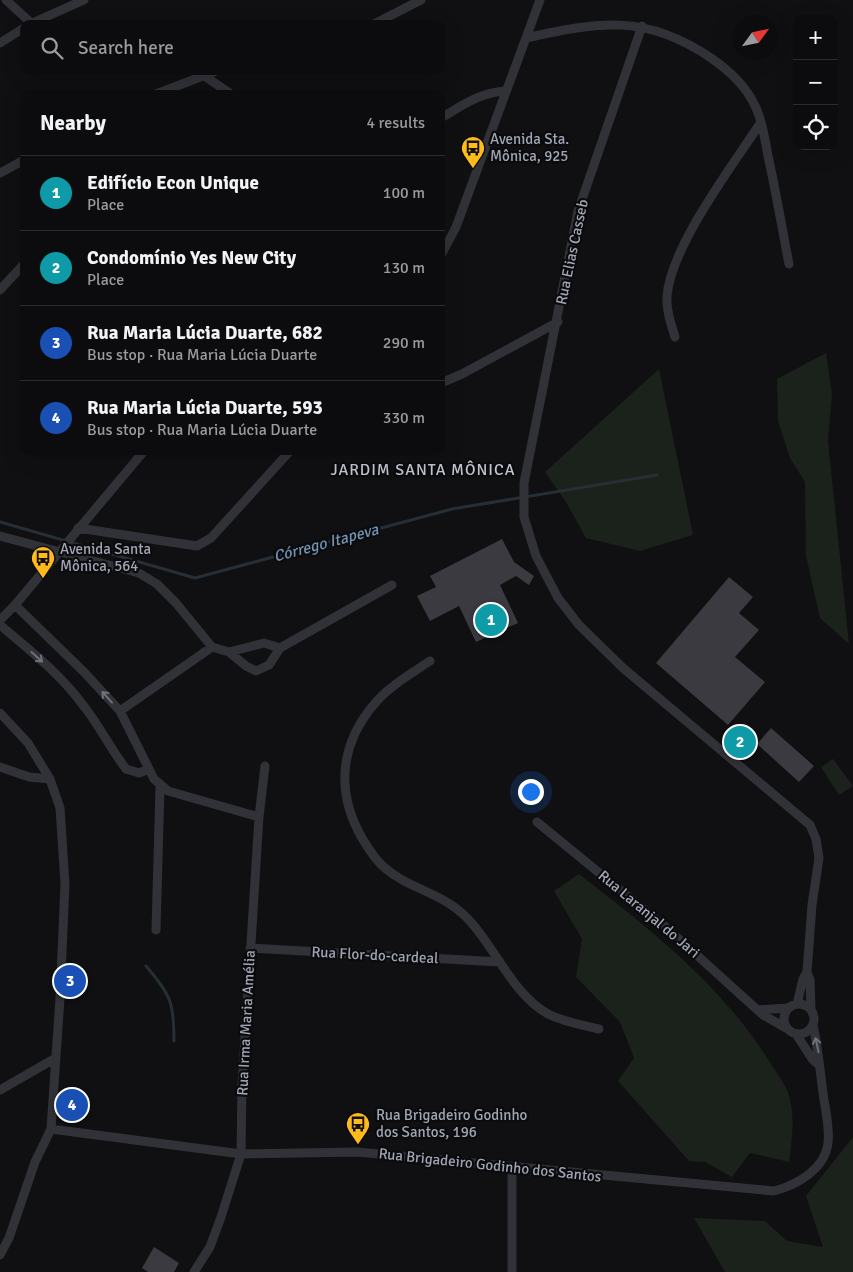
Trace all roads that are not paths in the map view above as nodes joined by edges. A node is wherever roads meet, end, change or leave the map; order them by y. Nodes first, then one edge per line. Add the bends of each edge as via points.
1 (6, 0) edge
2 (84, 0) edge
3 (421, 0) edge
4 (540, 0) edge
5 (24, 20) edge
6 (39, 20) edge
7 (382, 20) edge
8 (642, 26) junction
9 (20, 30) edge
10 (526, 38) junction
11 (0, 43) edge
12 (203, 75) joint
13 (166, 90) edge
14 (224, 90) edge
15 (505, 90) junction
16 (445, 115) edge
17 (761, 122) junction
18 (20, 162) edge
19 (0, 173) edge
20 (445, 248) edge
21 (789, 264) dead end
22 (20, 268) edge
23 (0, 290) edge
24 (558, 322) junction
25 (675, 337) dead end
26 (445, 380) edge
27 (141, 455) edge
28 (286, 455) edge
29 (75, 532) junction
30 (0, 536) edge
31 (60, 550) junction
32 (392, 585) dead end
33 (15, 605) junction
34 (0, 620) edge
35 (0, 625) edge
36 (212, 648) junction
37 (280, 648) junction
38 (229, 652) junction
39 (430, 661) dead end
40 (120, 711) junction
41 (0, 713) edge
42 (265, 766) dead end
43 (0, 767) edge
44 (149, 769) junction
45 (50, 779) junction
46 (160, 787) junction
47 (259, 817) junction
48 (537, 822) dead end
49 (156, 930) dead end
50 (250, 948) junction
51 (500, 962) junction
52 (807, 972) junction
53 (797, 1004) junction
54 (787, 1008) junction
55 (811, 1009) junction
56 (758, 1010) junction
57 (813, 1026) junction
58 (786, 1028) junction
59 (599, 1030) dead end
60 (796, 1034) junction
61 (54, 1059) junction
62 (819, 1065) junction
63 (0, 1090) edge
64 (50, 1129) junction
65 (241, 1154) junction
66 (512, 1167) junction
67 (0, 1255) edge
68 (194, 1272) edge
69 (512, 1272) edge

1 - 5 street
2 - 6 street
3 - 7 street
4 - 10 street
8 - 10 street via 595,25
8 - 17 street via 691,44 722,66 750,97
8 - 24 street, Rua Elias Casseb via 578,211
9 - 11 street
10 - 15 street
12 - 13 street
12 - 14 street
15 - 16 street via 474,97
15 - 20 street via 456,227
17 - 21 street
17 - 25 street via 698,219 678,258 667,297
18 - 19 street
22 - 23 street
24 - 26 street
24 - 52 street, Rua Elias Casseb via 524,486 524,517 536,556 558,598 623,668 810,825 819,858
27 - 29 street
28 - 29 street via 211,538 198,546
29 - 31 street
30 - 31 street
31 - 33 street
31 - 36 street via 139,573 157,584
32 - 37 street
33 - 34 street
40 -> 33 street
35 -> 44 street via 64,683 102,731 126,769 139,773
36 - 38 street
36 - 40 street
37 - 38 street via 264,643
37 - 38 street via 269,664 256,670
39 - 51 street via 377,700 357,729 345,762 347,806 370,851 385,868 455,907 482,936
40 - 44 street
41 - 45 street via 28,743
42 - 47 street, Rua Irma Maria Amélia
43 - 45 street via 35,778
44 - 46 street
45 - 61 street via 60,808 65,884
46 - 47 street
46 - 49 street
47 - 50 street, Rua Irma Maria Amélia
48 - 56 street, Rua Laranjal do Jari via 669,930
50 - 51 street, Rua Flor-do-cardeal
50 - 65 street, Rua Irma Maria Amélia
51 - 59 street via 528,997 547,1013
52 - 53 street
52 - 55 street
53 - 54 street
53 - 55 street via 802,1003
54 - 56 street
54 - 58 street via 784,1017
55 - 57 street
56 - 58 street, Rua Laranjal do Jari
57 - 60 street via 805,1033
62 -> 57 street, Rua Brigadeiro Godinho dos Santos
58 - 60 street
60 - 62 street
61 - 63 street
61 - 64 street
62 - 66 street, Rua Brigadeiro Godinho dos Santos via 828,1144 814,1170 783,1189 765,1192
64 - 65 street, Rua Brigadeiro Godinho dos Santos
64 - 67 street
65 - 66 street, Rua Brigadeiro Godinho dos Santos via 357,1152
65 - 68 street, Rua Irma Maria Amélia via 222,1217 210,1247
66 - 69 street

